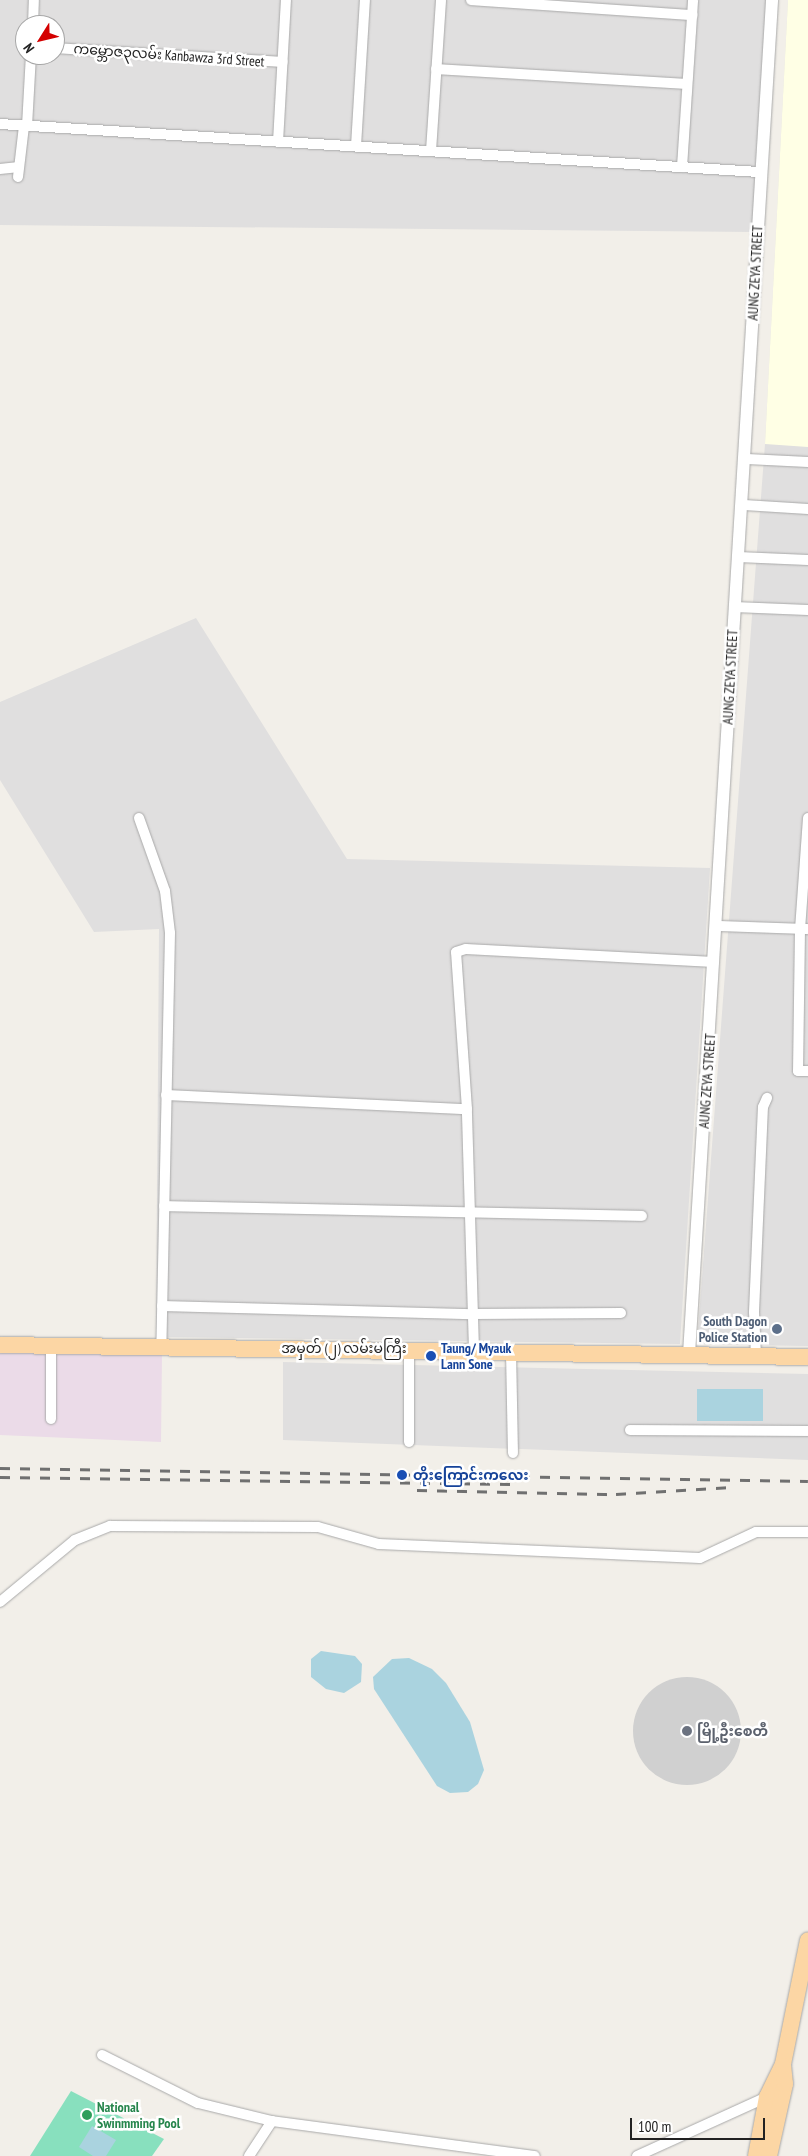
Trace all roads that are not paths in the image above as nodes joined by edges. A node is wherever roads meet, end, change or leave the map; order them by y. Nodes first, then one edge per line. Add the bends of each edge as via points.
1 (34, 0) edge
2 (286, 0) edge
3 (365, 0) edge
4 (441, 0) edge
5 (471, 0) edge
6 (693, 0) edge
7 (772, 0) edge
8 (33, 15) edge
9 (692, 15) junction
10 (65, 49) edge
11 (283, 62) junction
12 (30, 65) edge
13 (436, 69) junction
14 (687, 84) junction
15 (0, 124) edge
16 (25, 126) junction
17 (278, 142) junction
18 (356, 146) junction
19 (431, 151) junction
20 (682, 167) junction
21 (0, 169) edge
22 (759, 172) junction
23 (747, 459) junction
24 (808, 462) edge
25 (744, 505) junction
26 (808, 509) edge
27 (738, 557) junction
28 (808, 560) edge
29 (734, 607) junction
30 (808, 610) edge
31 (139, 818) dead end
32 (808, 818) edge
33 (717, 926) junction
34 (804, 929) edge
35 (714, 962) junction
36 (808, 1071) edge
37 (166, 1094) junction
38 (767, 1098) dead end
39 (467, 1109) junction
40 (164, 1206) junction
41 (470, 1214) junction
42 (642, 1216) dead end
43 (162, 1306) junction
44 (621, 1313) dead end
45 (473, 1314) junction
46 (0, 1345) edge
47 (51, 1346) junction
48 (160, 1347) junction
49 (409, 1349) junction
50 (474, 1350) junction
51 (511, 1351) junction
52 (689, 1354) junction
53 (756, 1356) junction
54 (808, 1357) edge
55 (51, 1419) dead end
56 (630, 1430) dead end
57 (808, 1430) edge
58 (409, 1442) dead end
59 (513, 1453) dead end
60 (808, 1532) edge
61 (0, 1602) edge
62 (808, 1940) edge
63 (102, 2055) dead end
64 (783, 2064) junction
65 (768, 2096) junction
66 (272, 2121) junction
67 (250, 2156) edge
68 (535, 2156) edge
69 (637, 2156) edge
70 (756, 2156) edge
71 (769, 2156) edge

1 - 8 street
2 - 11 street
3 - 18 street
4 - 13 street
5 - 9 street
6 - 9 street
7 - 22 street, AUNG ZEYA STREET
9 - 14 street
10 - 11 street, ကမ္ဘောဇ၃လမ်း Kanbawza 3rd Street
11 - 17 street
12 - 16 street
13 - 14 street
13 - 19 street
14 - 20 street
15 - 16 street
16 - 17 street
16 - 21 street via 18,172
17 - 18 street
18 - 19 street
19 - 20 street
20 - 22 street
22 - 23 street, AUNG ZEYA STREET
23 - 24 street
23 - 25 street, AUNG ZEYA STREET
25 - 26 street
25 - 27 street, AUNG ZEYA STREET
27 - 28 street
27 - 29 street, AUNG ZEYA STREET
29 - 30 street
29 - 33 street, AUNG ZEYA STREET
31 - 37 street via 165,891 170,933
32 - 34 street
33 - 34 street
33 - 35 street, AUNG ZEYA STREET
34 - 36 street via 798,1071
35 - 39 street via 459,950 456,960
35 - 52 street, AUNG ZEYA STREET
37 - 39 street
37 - 40 street
38 - 53 street via 763,1107 755,1302
39 - 41 street
40 - 41 street
40 - 43 street
41 - 42 street
41 - 45 street
43 - 45 street
43 - 48 street
44 - 45 street
45 - 50 street
46 - 47 main road, အမှတ် (၂) လမ်းမကြီး
47 - 48 main road, အမှတ် (၂) လမ်းမကြီး
47 - 55 street
48 - 49 main road, အမှတ် (၂) လမ်းမကြီး
49 - 50 main road, အမှတ် (၂) လမ်းမကြီး
49 - 58 street
50 - 51 main road, အမှတ် (၂) လမ်းမကြီး
51 - 52 main road, အမှတ် (၂) လမ်းမကြီး
51 - 59 street
52 - 53 main road, အမှတ် (၂) လမ်းမကြီး
53 - 54 main road, အမှတ် (၂) လမ်းမကြီး
56 - 57 street
60 - 61 street via 756,1532 700,1558 379,1544 318,1527 110,1526 75,1540
62 - 64 main road
63 - 66 street via 198,2103
64 - 65 main road
64 - 71 main road via 785,2084
65 - 69 street
65 - 70 main road
66 - 67 street
66 - 68 street

